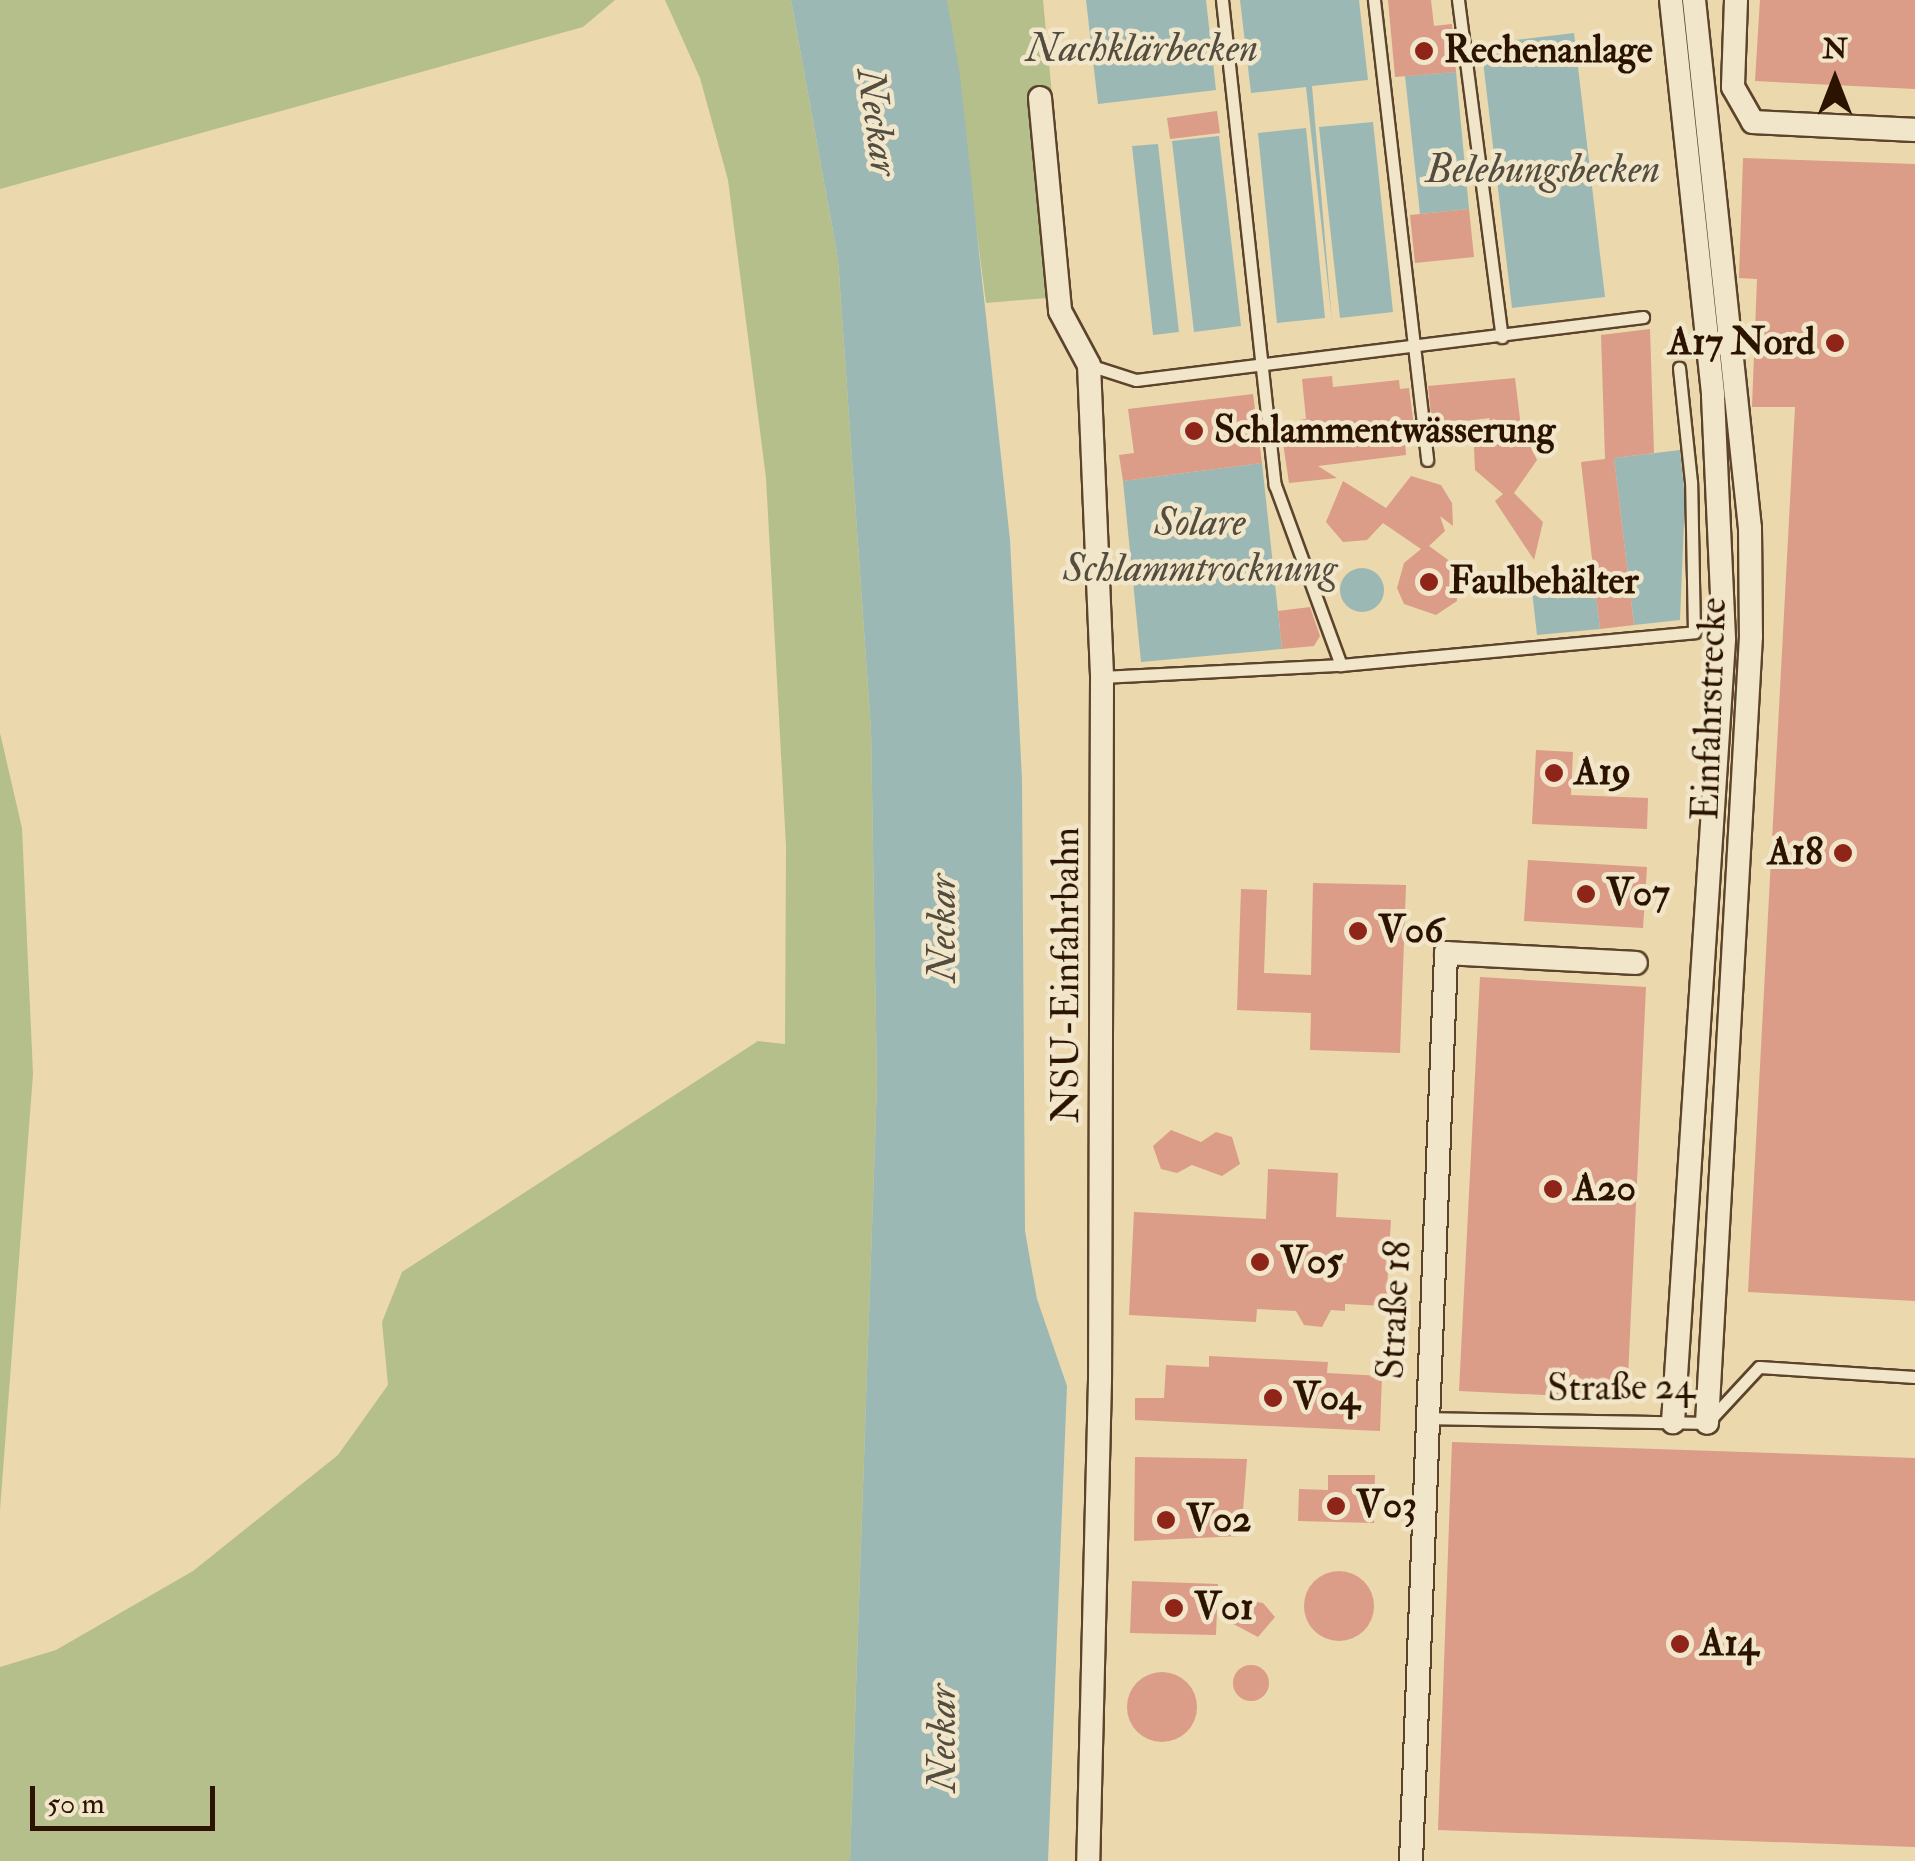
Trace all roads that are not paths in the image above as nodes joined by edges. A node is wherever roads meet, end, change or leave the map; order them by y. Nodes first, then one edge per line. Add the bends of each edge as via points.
1 (1222, 0) edge
2 (1374, 0) edge
3 (1458, 0) edge
4 (1671, 0) edge
5 (1694, 0) edge
6 (1736, 0) edge
7 (1040, 98) dead end
8 (1915, 130) edge
9 (1643, 317) dead end
10 (1502, 337) junction
11 (1415, 350) junction
12 (1090, 365) junction
13 (1264, 366) junction
14 (1679, 368) dead end
15 (1427, 460) dead end
16 (1341, 665) junction
17 (1102, 678) junction
18 (1636, 964) dead end
19 (1915, 1376) edge
20 (1426, 1418) junction
21 (1672, 1422) junction
22 (1708, 1423) junction
23 (1088, 1861) edge
24 (1411, 1861) edge

1 - 13 lane
2 - 11 lane
3 - 10 lane
4 - 21 street, Einfahrstrecke via 1713,396 1724,640
5 - 22 street, Einfahrstrecke via 1750,528 1751,636
6 - 8 street via 1733,87 1754,122
7 - 12 street, NSU-Einfahrbahn via 1060,311
9 - 10 lane
10 - 11 lane
11 - 13 lane
11 - 15 lane
12 - 13 lane via 1136,380
12 - 17 street, NSU-Einfahrbahn
13 - 16 lane via 1276,485
14 - 16 lane via 1691,482 1694,632
16 - 17 lane
17 - 23 street, NSU-Einfahrbahn via 1100,1380
18 - 20 street, Straße 18 via 1446,953
19 - 22 lane, Straße 24 via 1759,1367
20 - 21 lane, Straße 24
20 - 24 street, Straße 18
21 - 22 lane, Straße 24

